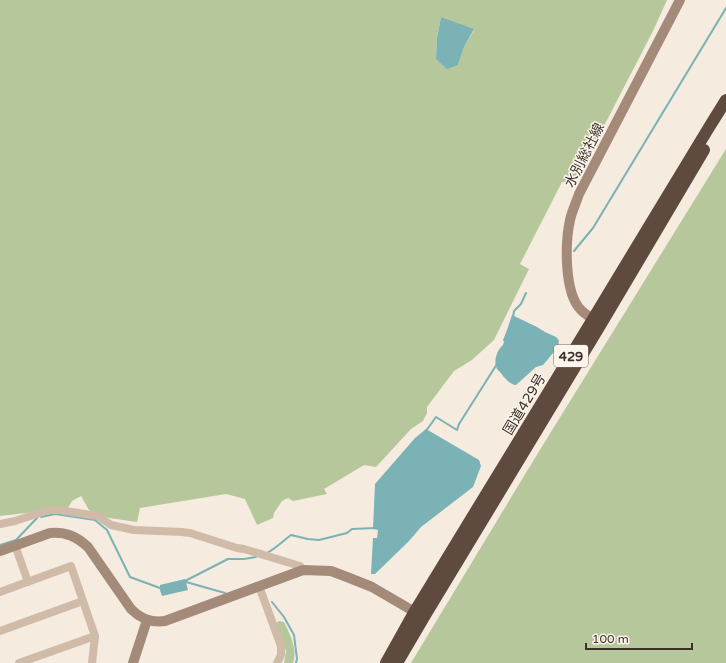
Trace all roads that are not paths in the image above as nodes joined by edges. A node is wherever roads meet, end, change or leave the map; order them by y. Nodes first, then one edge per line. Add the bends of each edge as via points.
1 (680, 0) edge
2 (726, 100) edge
3 (726, 115) edge
4 (597, 322) junction
5 (0, 524) edge
6 (15, 545) junction
7 (0, 551) edge
8 (302, 570) junction
9 (28, 582) junction
10 (259, 586) junction
11 (0, 592) edge
12 (83, 601) junction
13 (419, 614) junction
14 (147, 620) junction
15 (0, 631) edge
16 (95, 636) junction
17 (19, 663) edge
18 (92, 663) edge
19 (134, 663) edge
20 (277, 663) edge
21 (386, 663) edge
22 (397, 663) edge

1 - 4 street, 水別総社線 via 579,194 570,219 567,267 570,286 581,310
2 - 4 highway, 国道429号 / 429
3 - 4 highway, 国道429号 / 429
4 - 13 highway, 国道429号 / 429
5 - 8 street via 49,510 59,510 98,516 111,525 134,530 190,533 300,566
6 - 7 street
6 - 9 street
6 - 14 street via 50,533 68,534 82,541 131,609
8 - 10 street
8 - 13 street via 331,571 347,577 372,587
9 - 11 street
9 - 12 street via 70,566
10 - 14 street via 165,621
10 - 20 street via 281,646 281,655
12 - 15 street
12 - 16 street
13 - 21 highway, 国道429号 / 429
13 - 22 highway, 国道429号 / 429
14 - 19 street
16 - 17 street
16 - 18 street

